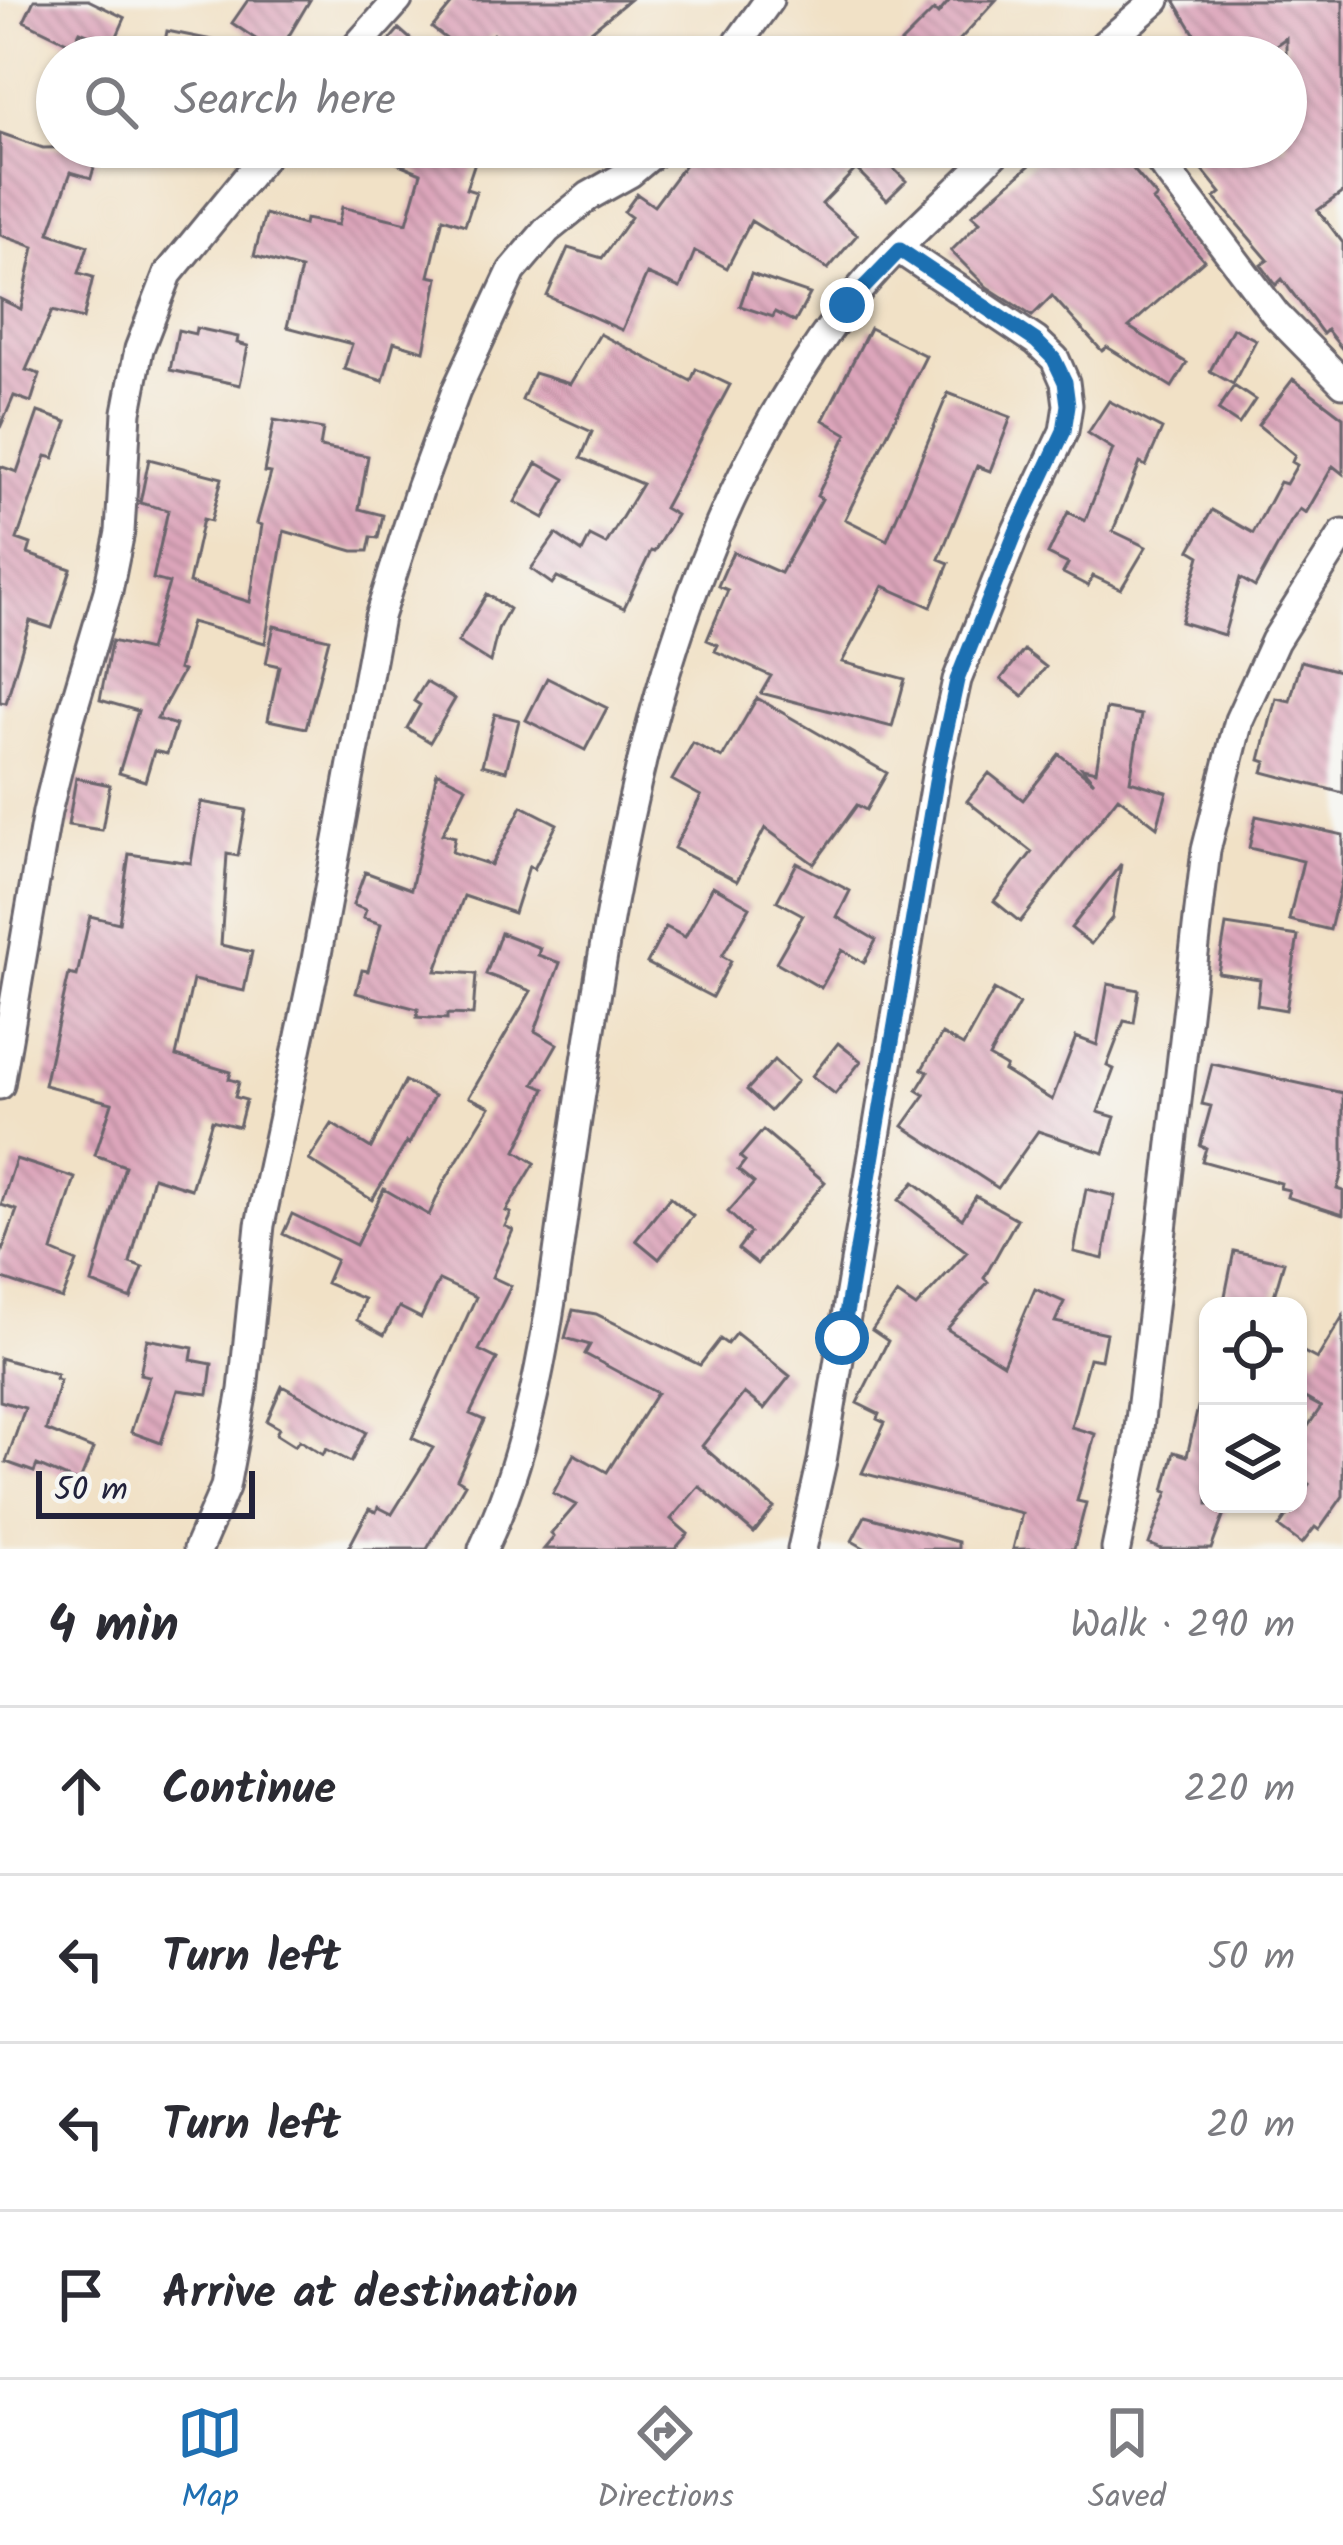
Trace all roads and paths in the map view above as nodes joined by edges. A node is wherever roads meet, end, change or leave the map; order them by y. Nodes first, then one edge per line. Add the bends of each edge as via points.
1 (398, 0) edge
2 (769, 0) edge
3 (1156, 0) edge
4 (366, 36) edge
5 (743, 36) edge
6 (1114, 36) edge
7 (255, 168) edge
8 (636, 168) edge
9 (980, 168) edge
10 (1164, 168) edge
11 (900, 250) junction
12 (1343, 383) edge
13 (1343, 534) edge
14 (0, 1085) edge
15 (198, 1549) edge
16 (483, 1549) edge
17 (802, 1549) edge
18 (1116, 1549) edge

1 - 4 street
2 - 5 street
3 - 6 street
7 - 14 street via 168,274 139,350 121,532 47,812
8 - 15 street via 547,230 512,271 420,488 380,617 260,1225 225,1487
9 - 11 street
10 - 12 street via 1276,315
11 - 16 street via 847,305 790,385 706,550 654,703 631,796 549,1321 517,1470
11 - 17 street via 1036,341 1054,359 1068,405 1064,431 957,680
13 - 18 street via 1275,641 1239,721 1207,850 1137,1446

